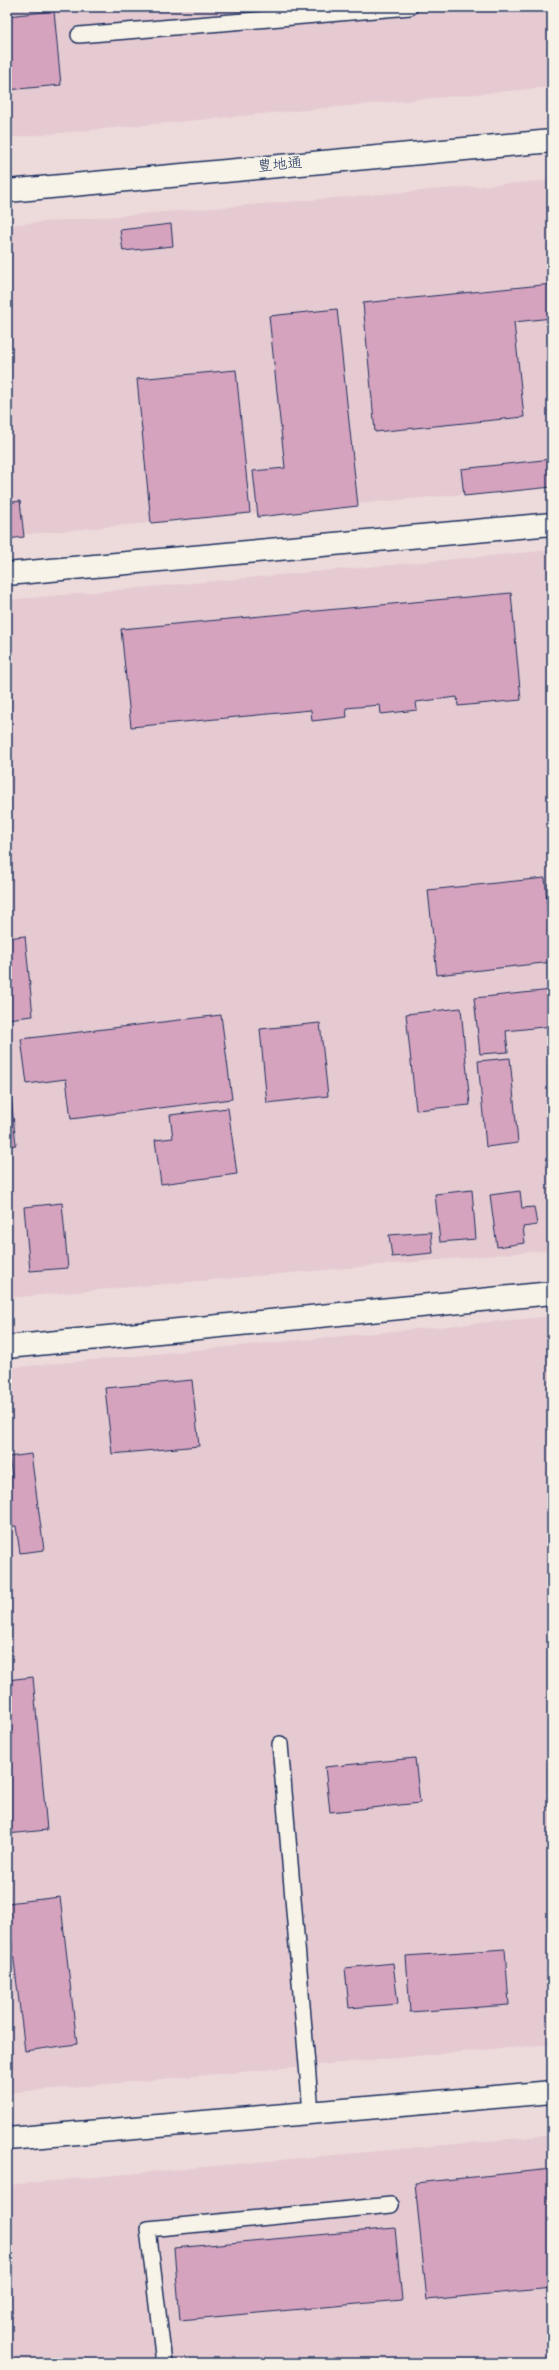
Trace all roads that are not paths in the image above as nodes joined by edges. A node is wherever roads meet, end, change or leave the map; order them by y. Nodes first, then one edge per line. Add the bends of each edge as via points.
1 (410, 7) edge
2 (79, 35) dead end
3 (552, 141) edge
4 (7, 191) edge
5 (552, 524) edge
6 (7, 574) edge
7 (552, 1293) edge
8 (7, 1347) edge
9 (280, 1744) dead end
10 (552, 2092) edge
11 (311, 2112) junction
12 (7, 2139) edge
13 (391, 2205) dead end
14 (164, 2363) edge

1 - 2 lane
3 - 4 street, 豊地通
5 - 6 street
7 - 8 street
9 - 11 lane
10 - 11 street
11 - 12 street
13 - 14 lane via 148,2229

